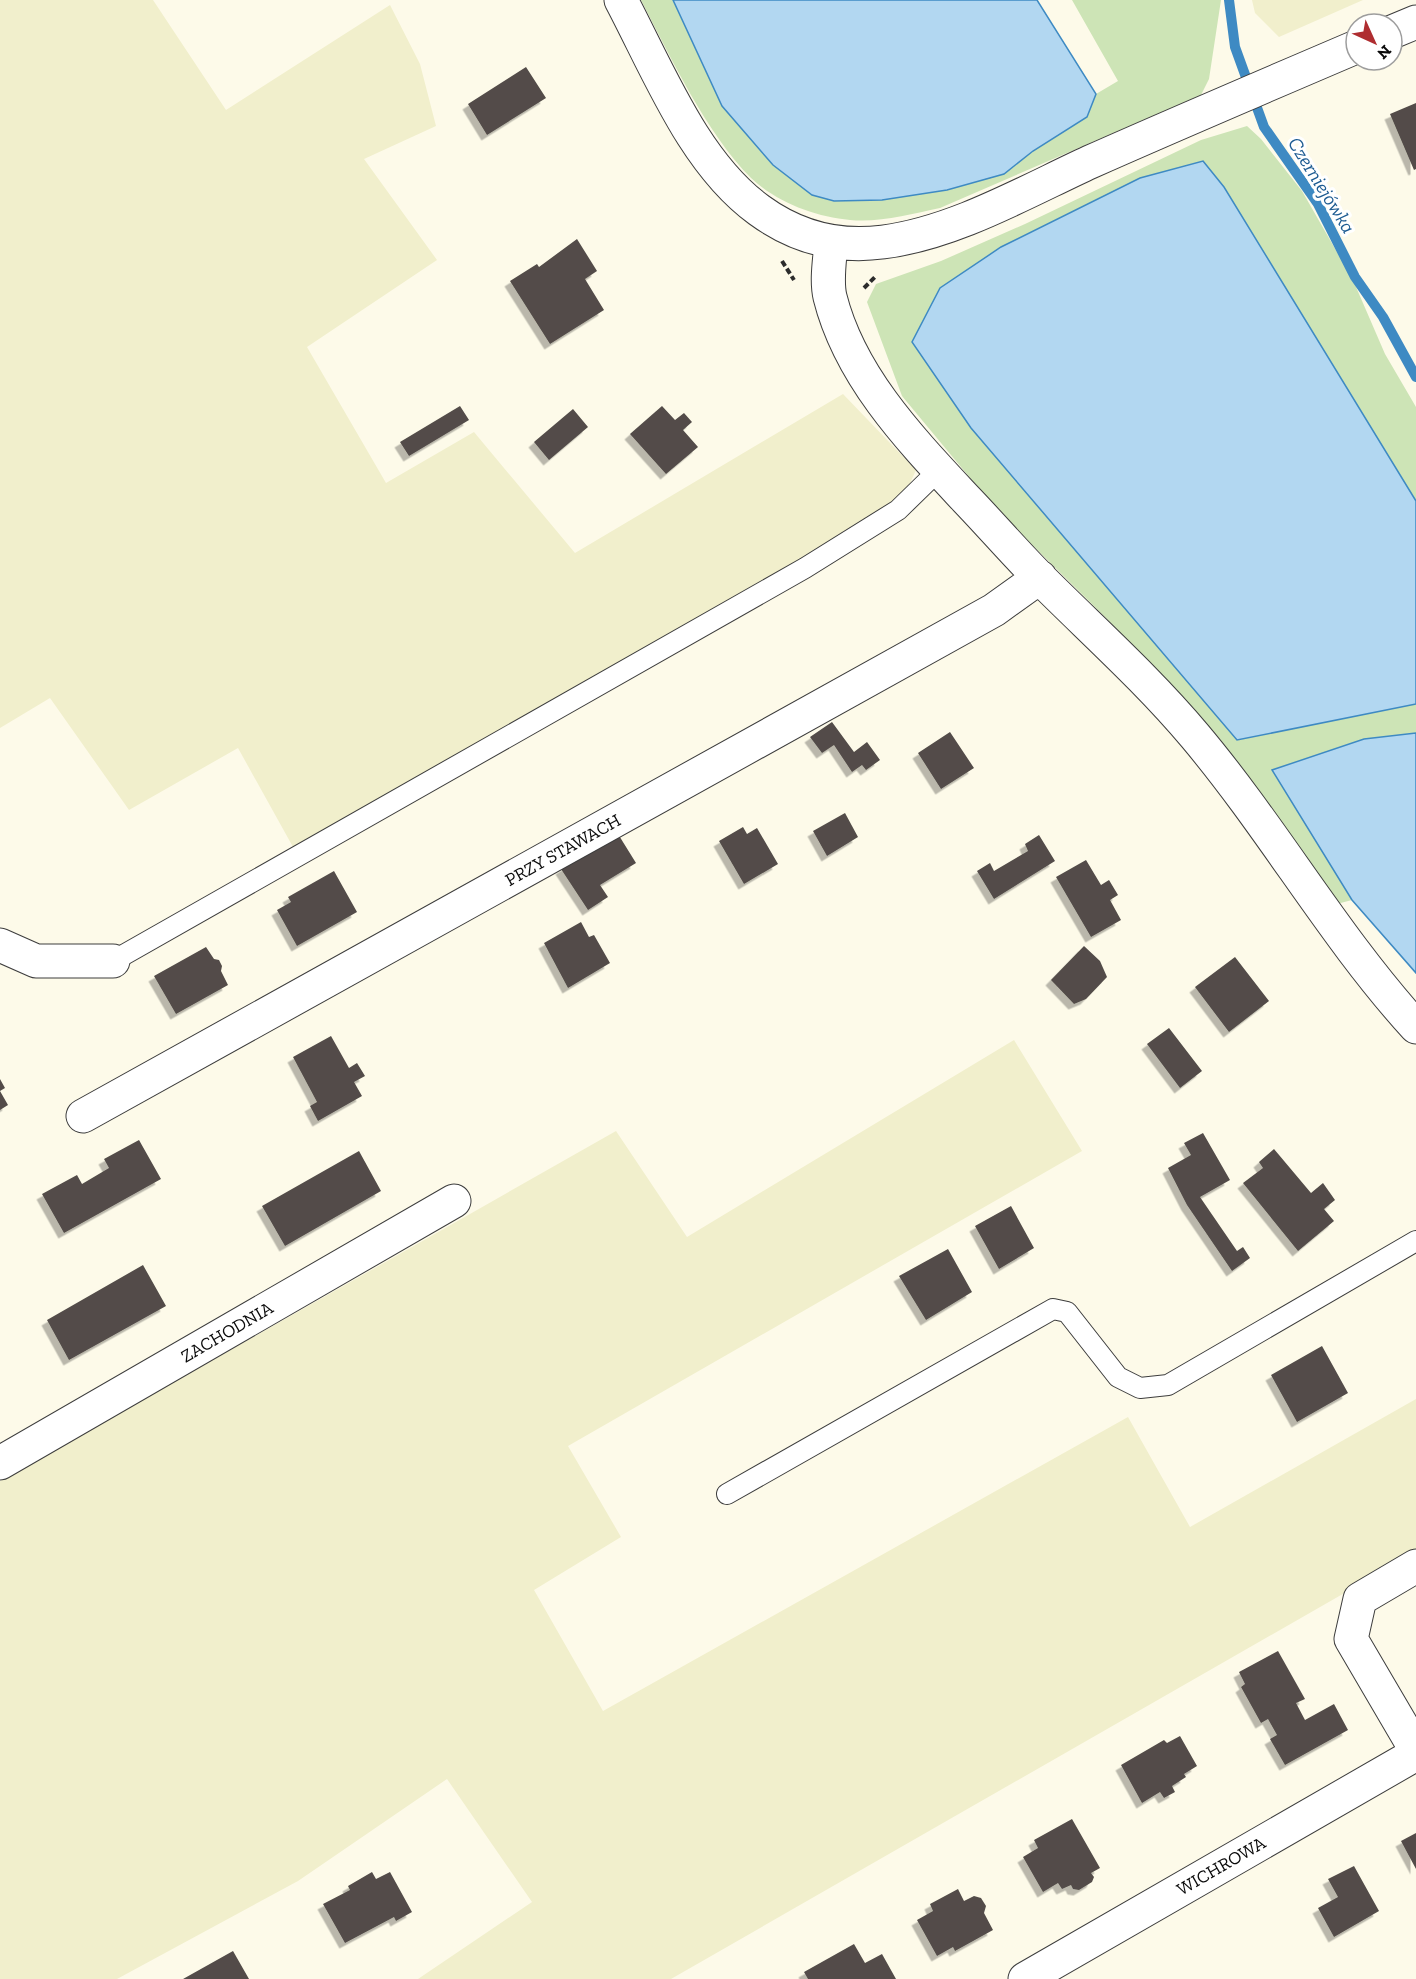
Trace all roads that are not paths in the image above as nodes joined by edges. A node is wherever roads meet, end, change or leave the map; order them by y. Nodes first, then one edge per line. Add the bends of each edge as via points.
1 (621, 0) edge
2 (1344, 53) edge
3 (831, 242) junction
4 (939, 470) junction
5 (1040, 578) junction
6 (0, 945) edge
7 (113, 961) joint
8 (1416, 1028) edge
9 (83, 1116) dead end
10 (454, 1201) dead end
11 (1416, 1241) edge
12 (0, 1463) edge
13 (727, 1494) dead end
14 (1416, 1566) edge
15 (1416, 1752) edge
16 (1025, 1979) edge

1 - 3 street via 678,108 719,172 768,216 795,231
2 - 3 street via 935,231 883,242
3 - 4 street via 829,293 854,357 886,408
4 - 5 street
4 - 7 lane via 898,510 805,568
5 - 8 street via 1129,664 1196,737 1237,788 1350,948
5 - 9 street, PRZY STAWACH via 994,610
6 - 7 street via 36,960
10 - 12 street, ZACHODNIA
11 - 13 lane via 1168,1385 1140,1388 1118,1377 1067,1312 1053,1309
14 - 15 street, WICHROWA via 1360,1599 1352,1639
15 - 16 street, WICHROWA

